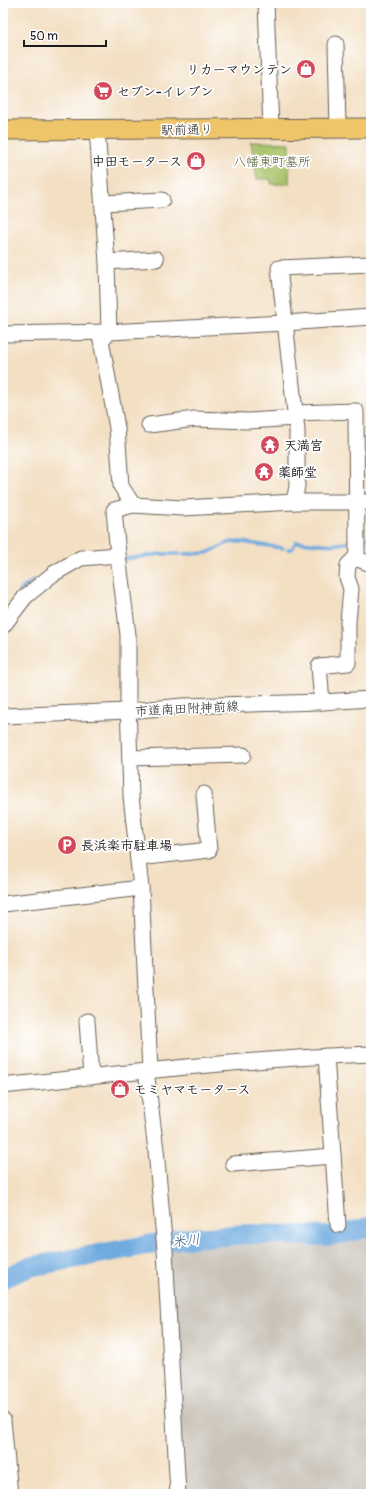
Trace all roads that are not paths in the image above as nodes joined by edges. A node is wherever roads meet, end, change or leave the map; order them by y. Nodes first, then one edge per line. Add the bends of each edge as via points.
1 (266, 3) edge
2 (336, 44) dead end
3 (271, 128) junction
4 (338, 128) junction
5 (371, 128) edge
6 (3, 130) edge
7 (97, 130) junction
8 (162, 200) dead end
9 (102, 203) junction
10 (156, 259) dead end
11 (107, 262) junction
12 (371, 264) edge
13 (371, 317) edge
14 (285, 324) junction
15 (109, 332) junction
16 (3, 334) edge
17 (295, 415) junction
18 (149, 425) dead end
19 (294, 502) junction
20 (364, 502) edge
21 (133, 505) junction
22 (118, 555) junction
23 (355, 558) junction
24 (371, 564) edge
25 (3, 626) edge
26 (371, 699) edge
27 (322, 702) junction
28 (128, 711) junction
29 (3, 716) edge
30 (243, 755) dead end
31 (130, 758) junction
32 (204, 794) dead end
33 (138, 858) junction
34 (141, 888) junction
35 (3, 904) edge
36 (87, 1021) dead end
37 (371, 1054) edge
38 (326, 1056) junction
39 (148, 1070) junction
40 (91, 1077) junction
41 (3, 1086) edge
42 (333, 1156) junction
43 (233, 1164) dead end
44 (338, 1225) dead end
45 (3, 1420) edge
46 (10, 1494) edge
47 (178, 1494) edge

1 - 3 street
2 - 4 street
3 - 4 main road, 駅前通り
3 - 7 main road, 駅前通り
4 - 5 main road, 駅前通り
6 - 7 main road, 駅前通り
7 - 9 street
8 - 9 street
9 - 11 street
10 - 11 street
11 - 15 street
12 - 14 street via 278,268
13 - 14 street
14 - 15 street
14 - 17 street
15 - 16 street
15 - 21 street via 101,340 118,428 121,486
17 - 18 street via 248,421 195,419
17 - 19 street via 297,486
17 - 20 street via 356,411
19 - 20 street
19 - 21 street via 183,508
20 - 23 street via 358,552
21 - 22 street via 114,510
22 - 25 street via 81,558 53,574 25,597
22 - 28 street via 128,635
23 - 24 street
23 - 27 street via 348,565 347,577 351,589 348,663 319,666
26 - 27 street, 市道南田附神前線
27 - 28 street, 市道南田附神前線 via 183,706
28 - 29 street, 市道南田附神前線
28 - 31 street
30 - 31 street
31 - 33 street via 131,796
32 - 33 street via 209,850
33 - 34 street
34 - 35 street
34 - 39 street
36 - 40 street
37 - 38 street
38 - 39 street
38 - 42 street
39 - 40 street
39 - 47 street via 164,1242
40 - 41 street
42 - 43 street
42 - 44 street
45 - 46 street

